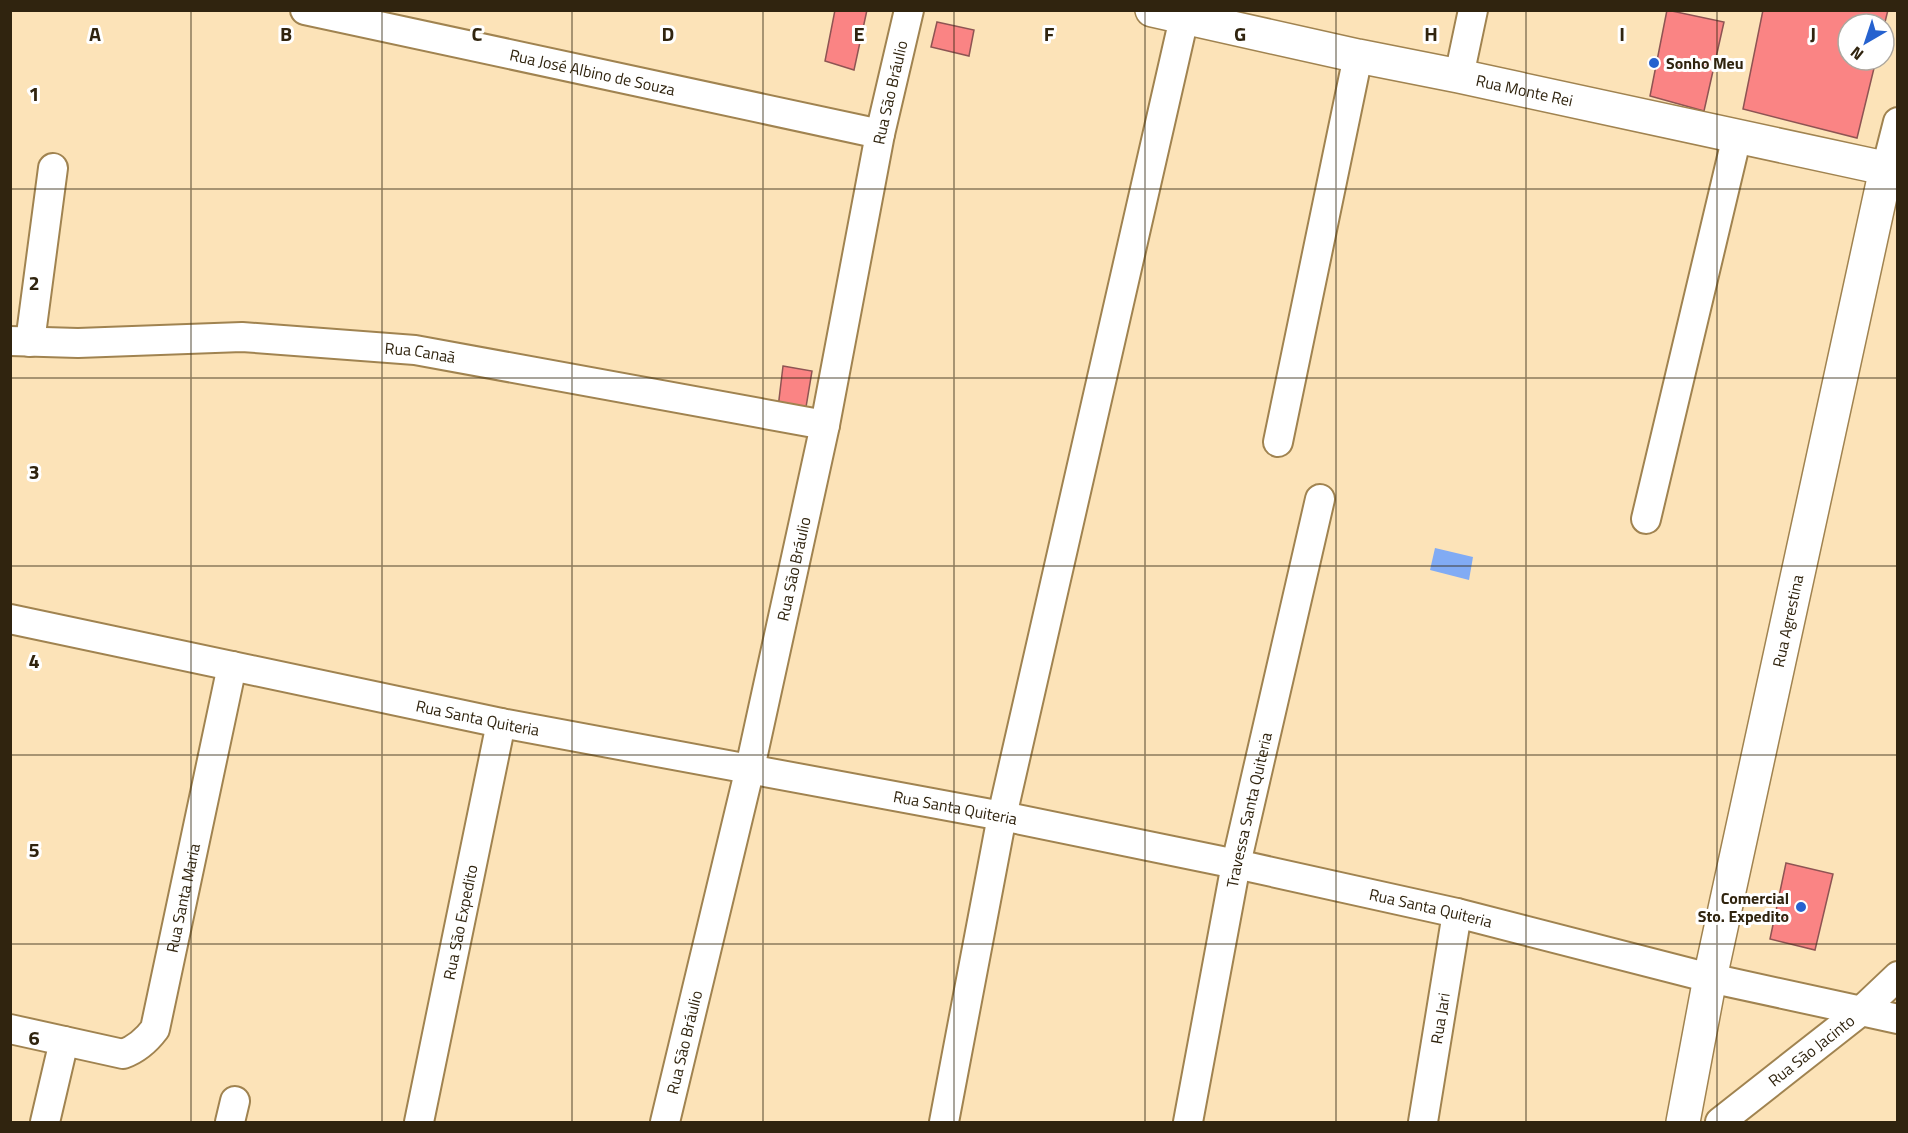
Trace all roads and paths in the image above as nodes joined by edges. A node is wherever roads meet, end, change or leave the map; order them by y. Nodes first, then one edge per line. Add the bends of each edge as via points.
1 (306, 10) edge
2 (909, 10) edge
3 (1152, 10) edge
4 (1473, 10) edge
5 (1184, 18) junction
6 (1358, 56) junction
7 (1459, 76) junction
8 (1898, 122) edge
9 (880, 134) junction
10 (1737, 136) junction
11 (53, 168) dead end
12 (1892, 170) edge
13 (20, 341) edge
14 (825, 425) junction
15 (1278, 442) dead end
16 (1320, 499) dead end
17 (1646, 519) dead end
18 (10, 618) edge
19 (232, 666) junction
20 (501, 723) junction
21 (750, 768) junction
22 (1002, 816) junction
23 (1236, 864) junction
24 (1457, 913) junction
25 (1898, 976) edge
26 (1710, 978) junction
27 (1860, 1012) junction
28 (1898, 1019) edge
29 (10, 1029) edge
30 (64, 1041) junction
31 (45, 1122) edge
32 (419, 1122) edge
33 (665, 1122) edge
34 (944, 1122) edge
35 (1188, 1122) edge
36 (1423, 1122) edge
37 (1683, 1122) edge
38 (1720, 1122) edge

1 - 9 street, Rua José Albino de Souza
2 - 9 street, Rua São Bráulio
3 - 5 street, Rua Monte Rei
4 - 7 street
5 - 6 street, Rua Monte Rei
5 - 22 street
6 - 7 street, Rua Monte Rei
6 - 15 street
7 - 10 street, Rua Monte Rei
8 - 12 street, Rua Agrestina
9 - 14 street, Rua São Bráulio
10 - 12 street, Rua Monte Rei
10 - 17 street
11 - 13 street
12 - 26 street, Rua Agrestina
13 - 14 street, Rua Canaã via 78,343 242,337 415,350
14 - 21 street, Rua São Bráulio
16 - 23 street, Travessa Santa Quiteria
18 - 19 street, Rua Santa Quiteria
19 - 20 street, Rua Santa Quiteria
19 - 30 street, Rua Santa Maria via 155,1029 135,1050 123,1054
20 - 21 street, Rua Santa Quiteria
20 - 32 street, Rua São Expedito
21 - 22 street, Rua Santa Quiteria
21 - 33 street, Rua São Bráulio
22 - 23 street, Rua Santa Quiteria
22 - 34 street
23 - 24 street, Rua Santa Quiteria
23 - 35 street, Travessa Santa Quiteria
24 - 26 street, Rua Santa Quiteria
24 - 36 street, Rua Jari
25 - 27 street, Rua São Jacinto
26 - 27 street, Rua Santa Quiteria
26 - 37 street, Rua Agrestina
27 - 28 street, Rua Santa Quiteria
27 - 38 street, Rua São Jacinto
29 - 30 street, Rua Santa Maria
30 - 31 street

